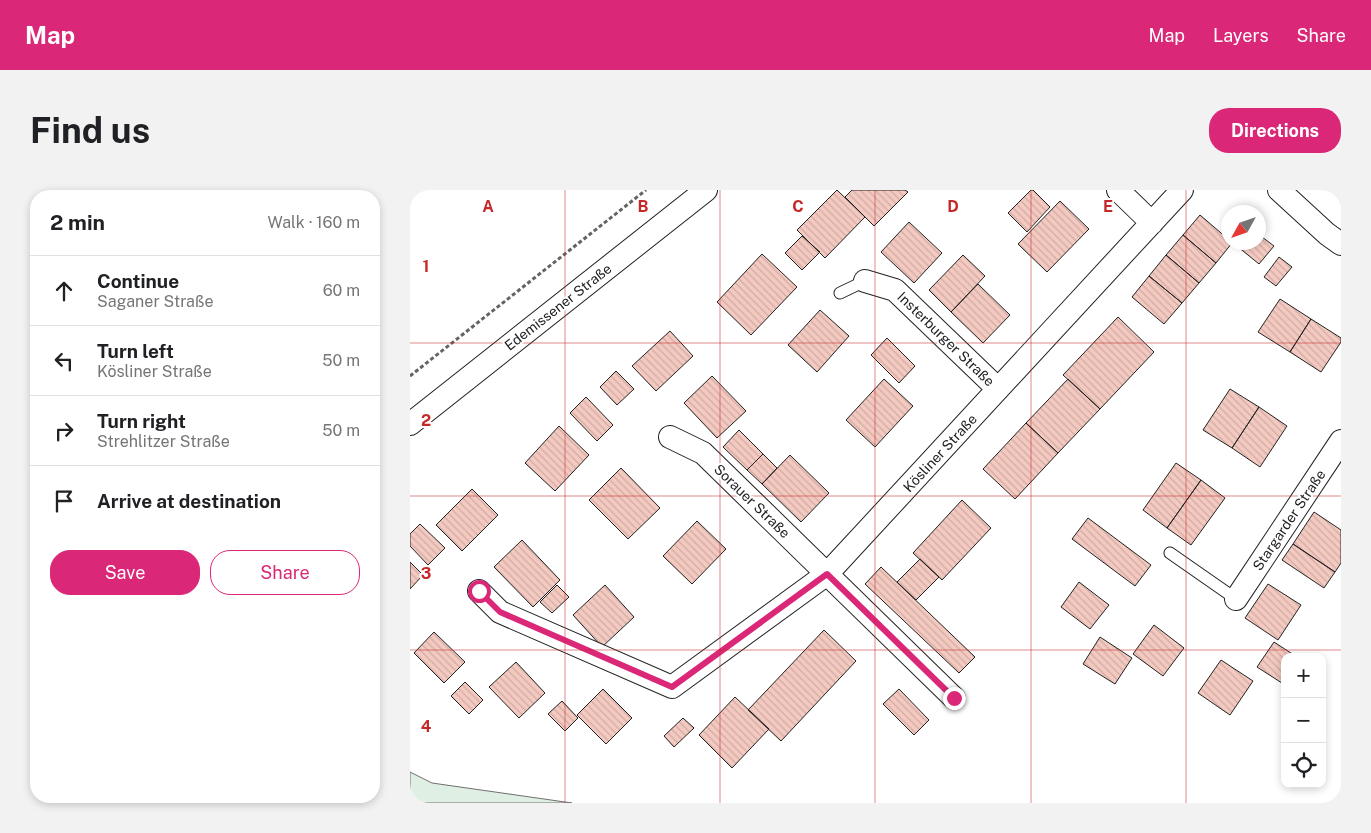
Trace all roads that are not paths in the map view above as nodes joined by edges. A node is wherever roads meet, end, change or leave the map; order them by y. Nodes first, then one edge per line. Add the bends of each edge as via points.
1 (706, 190) edge
2 (1118, 190) edge
3 (1182, 190) edge
4 (1279, 190) edge
5 (1152, 223) junction
6 (1341, 244) edge
7 (865, 281) joint
8 (840, 293) dead end
9 (998, 389) junction
10 (410, 424) edge
11 (670, 437) dead end
12 (1341, 441) edge
13 (1170, 553) dead end
14 (827, 574) junction
15 (479, 591) dead end
16 (1236, 598) joint
17 (954, 698) dead end

1 - 10 street, Edemissener Straße
2 - 5 street
3 - 5 street, Kösliner Straße
4 - 6 street
5 - 9 street, Kösliner Straße
7 - 8 lane
7 - 9 street, Insterburger Straße via 895,290
9 - 14 street, Kösliner Straße
11 - 14 street, Sorauer Straße via 703,453
12 - 16 street, Stargarder Straße
13 - 16 lane
14 - 15 street, Kösliner Straße via 672,687 500,612
14 - 17 street, Sorauer Straße

